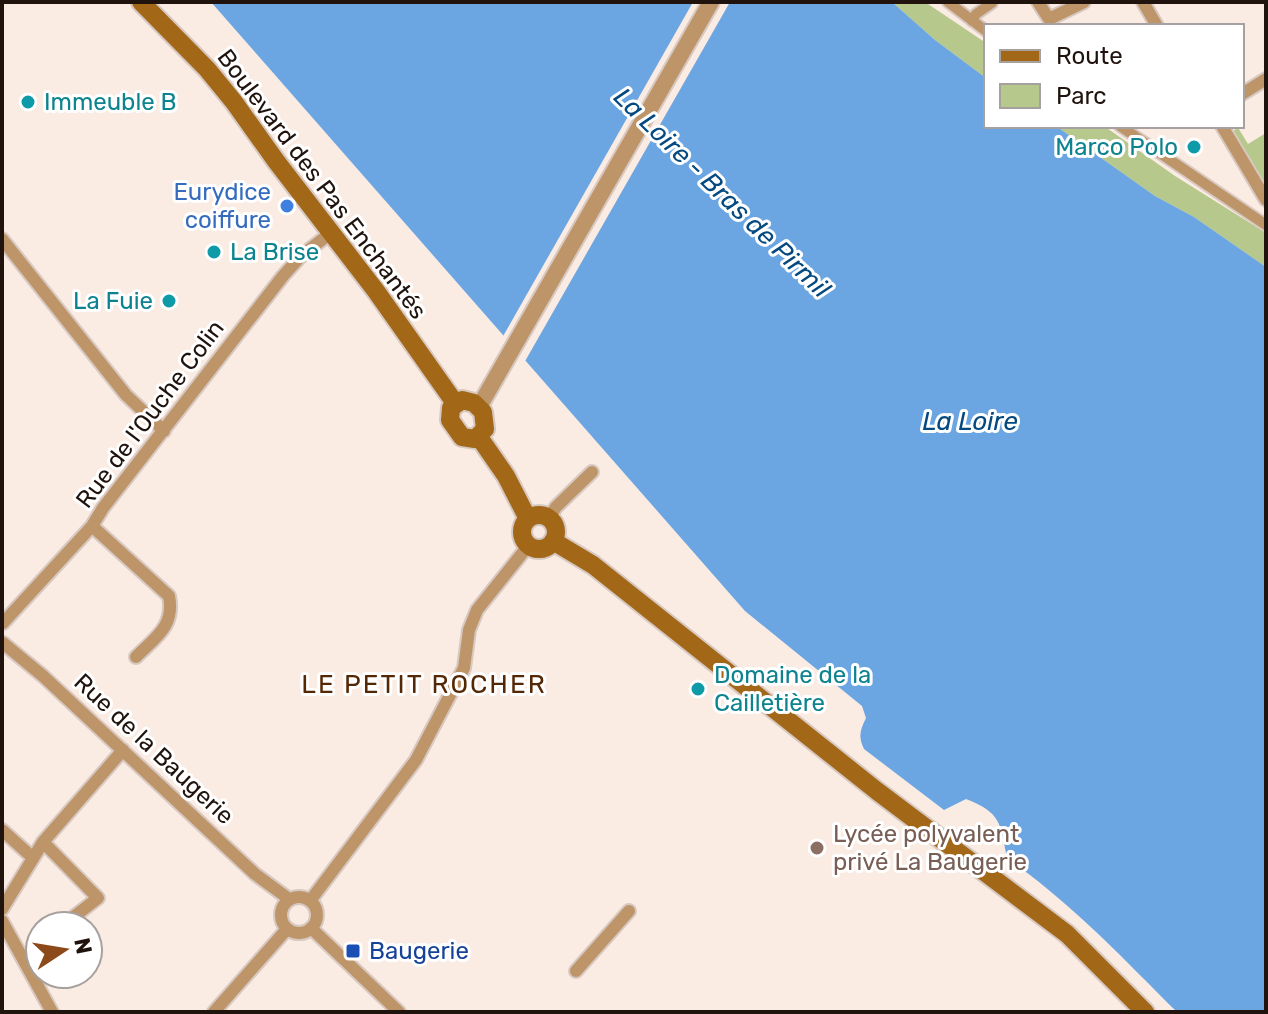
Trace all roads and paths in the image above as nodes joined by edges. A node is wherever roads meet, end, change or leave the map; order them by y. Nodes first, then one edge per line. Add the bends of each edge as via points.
1 (141, 2) edge
2 (711, 2) edge
3 (948, 2) edge
4 (1038, 2) edge
5 (1084, 2) edge
6 (1143, 2) edge
7 (992, 3) edge
8 (972, 21) junction
9 (1047, 23) edge
10 (1156, 24) edge
11 (984, 30) edge
12 (1266, 79) edge
13 (1244, 93) edge
14 (1123, 128) edge
15 (1223, 128) edge
16 (1264, 197) edge
17 (1266, 225) edge
18 (332, 232) junction
19 (2, 239) edge
20 (483, 402) junction
21 (455, 403) junction
22 (164, 431) junction
23 (479, 437) junction
24 (592, 472) dead end
25 (549, 518) junction
26 (528, 519) junction
27 (92, 526) junction
28 (553, 541) junction
29 (528, 546) junction
30 (2, 623) edge
31 (3, 643) edge
32 (136, 657) dead end
33 (123, 750) junction
34 (2, 830) edge
35 (43, 842) junction
36 (32, 857) junction
37 (310, 901) junction
38 (286, 903) junction
39 (2, 909) edge
40 (83, 910) edge
41 (629, 911) dead end
42 (2, 921) edge
43 (311, 928) junction
44 (287, 929) junction
45 (576, 971) dead end
46 (52, 1012) edge
47 (214, 1012) edge
48 (399, 1012) edge
49 (1145, 1012) edge

1 - 18 main road, Boulevard des Pas Enchantés via 207,69
2 - 20 street
3 - 8 street
4 - 9 street
5 - 9 street
6 - 10 street
7 - 8 street
8 - 11 street
12 - 13 street
14 - 17 street
15 - 16 street
18 - 21 main road, Boulevard des Pas Enchantés
18 - 22 street, Rue de l'Ouche Colin via 283,276
19 - 22 street via 126,395
20 - 21 main road
20 - 23 main road via 486,424
21 - 23 main road via 449,415 453,426 462,437
22 - 27 street, Rue de l'Ouche Colin
23 - 26 main road
24 - 25 street
25 - 26 main road
25 - 28 main road via 555,527
26 - 29 main road via 521,532
27 - 30 street, Rue de l'Ouche Colin
27 - 32 street via 169,596 172,613 166,626
28 - 29 main road via 542,549
28 - 49 main road via 593,565 810,739 1067,934
29 - 37 street via 477,610 464,668 416,760
30 - 31 street via 8,632
31 - 33 street, Rue de la Baugerie
33 - 35 street
33 - 38 street, Rue de la Baugerie
34 - 36 street
35 - 36 street
35 - 40 street via 98,898
36 - 39 street
37 - 38 street via 302,897
37 - 43 street via 317,916
38 - 44 street via 281,914
41 - 45 street
42 - 46 street
43 - 44 street via 296,933
43 - 48 street
44 - 47 street

